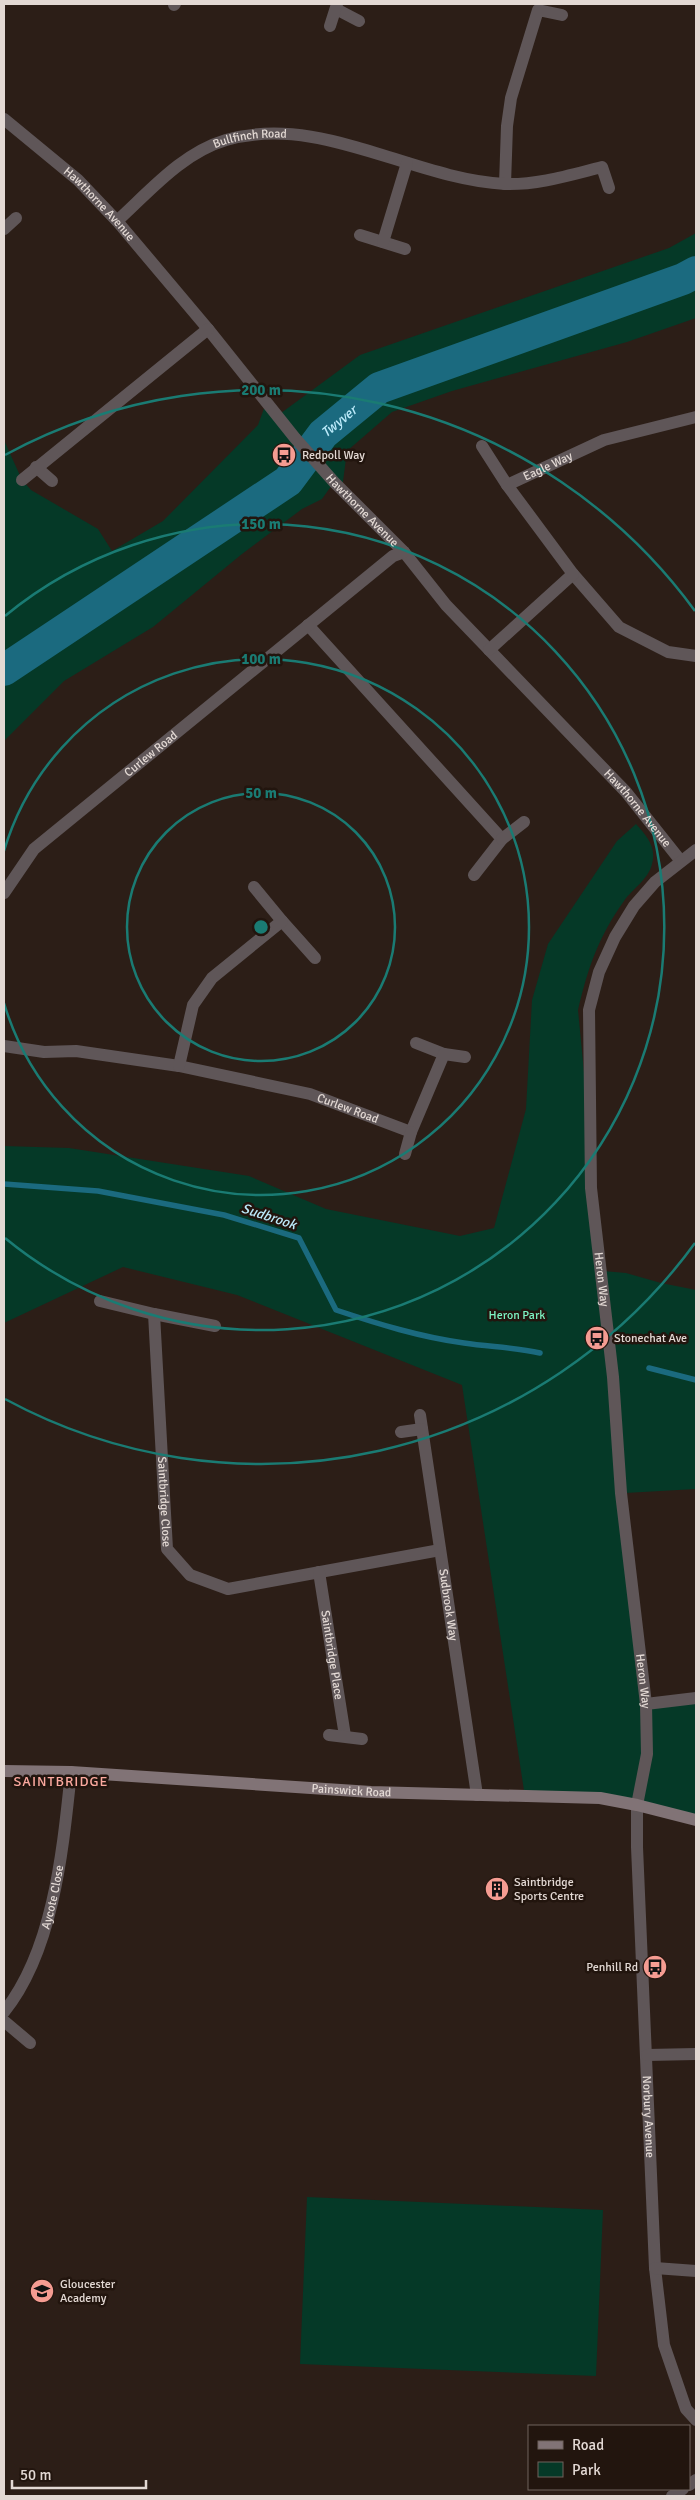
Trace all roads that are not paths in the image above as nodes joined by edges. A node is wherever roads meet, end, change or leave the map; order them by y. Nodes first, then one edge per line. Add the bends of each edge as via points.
1 (336, 6) edge
2 (562, 15) dead end
3 (359, 21) dead end
4 (330, 26) dead end
5 (4, 119) edge
6 (408, 163) junction
7 (505, 184) junction
8 (609, 188) dead end
9 (16, 218) dead end
10 (117, 221) junction
11 (4, 229) edge
12 (360, 235) dead end
13 (382, 242) junction
14 (405, 249) dead end
15 (208, 329) junction
16 (696, 417) edge
17 (482, 446) dead end
18 (36, 468) junction
19 (22, 480) dead end
20 (52, 481) dead end
21 (507, 485) junction
22 (404, 552) junction
23 (574, 574) junction
24 (308, 625) junction
25 (489, 650) junction
26 (696, 656) edge
27 (524, 822) dead end
28 (502, 839) junction
29 (696, 850) edge
30 (680, 860) junction
31 (474, 874) dead end
32 (254, 887) dead end
33 (4, 893) edge
34 (282, 921) junction
35 (315, 958) dead end
36 (416, 1043) dead end
37 (4, 1046) edge
38 (444, 1054) junction
39 (465, 1057) dead end
40 (179, 1066) junction
41 (412, 1132) junction
42 (405, 1154) dead end
43 (100, 1301) dead end
44 (154, 1314) junction
45 (215, 1326) dead end
46 (420, 1415) dead end
47 (422, 1429) junction
48 (401, 1432) dead end
49 (440, 1550) junction
50 (319, 1572) junction
51 (696, 1698) edge
52 (646, 1704) junction
53 (330, 1734) dead end
54 (345, 1736) junction
55 (362, 1738) dead end
56 (4, 1771) edge
57 (70, 1772) junction
58 (477, 1795) junction
59 (637, 1804) junction
60 (696, 1820) edge
61 (4, 2012) edge
62 (4, 2021) edge
63 (30, 2043) dead end
64 (647, 2054) junction
65 (696, 2054) edge
66 (654, 2268) junction
67 (696, 2270) edge
68 (696, 2420) edge

1 - 3 street
1 - 4 street
2 - 7 street via 538,10 511,98
5 - 10 street, Hawthorne Avenue via 78,180
6 - 7 street, Bullfinch Road via 465,178
6 - 10 street, Bullfinch Road via 320,138 291,134 225,140 196,153 173,169
6 - 13 street
7 - 8 street, Bullfinch Road via 542,182 602,167
9 - 11 street
10 - 15 street, Hawthorne Avenue
12 - 13 street
13 - 14 street
15 - 18 street
15 - 22 street, Hawthorne Avenue via 295,438
16 - 21 street, Eagle Way via 604,440
17 - 21 street
18 - 19 street
18 - 20 street
21 - 23 street, Eagle Way
22 - 24 street, Curlew Road via 393,556
22 - 25 street, Hawthorne Avenue via 446,605
23 - 25 street
23 - 26 street, Eagle Way via 619,627 668,652
24 - 28 street
24 - 33 street, Curlew Road via 34,849
25 - 30 street, Hawthorne Avenue via 626,792
27 - 28 street
28 - 31 street
29 - 30 street, Heron Way
30 - 52 street, Heron Way via 634,906 615,937 599,972 589,1010 591,1188
32 - 34 street
34 - 35 street
34 - 40 street via 212,978 192,1005
36 - 38 street
37 - 40 street, Curlew Road via 44,1052 76,1051
38 - 39 street
38 - 41 street
40 - 41 street, Curlew Road via 310,1094
41 - 42 street
43 - 44 street
44 - 45 street
44 - 50 street, Saintbridge Close via 167,1549 190,1575 228,1588
46 - 47 street, Sudbrook Way
47 - 48 street
47 - 49 street, Sudbrook Way
49 - 50 street, Saintbridge Close
49 - 58 street, Sudbrook Way
50 - 54 street, Saintbridge Place
51 - 52 street
52 - 59 street, Heron Way via 647,1754
53 - 54 street
54 - 55 street
56 - 57 main road, Painswick Road
57 - 58 main road, Painswick Road via 261,1786
57 - 61 street, Aycote Close via 62,1857 46,1922 26,1978
58 - 59 main road, Painswick Road via 600,1798
59 - 60 main road, Painswick Road
59 - 64 street, Norbury Avenue
62 - 63 street
64 - 65 street
64 - 66 street, Norbury Avenue
66 - 67 street
66 - 68 street, Norbury Avenue via 664,2346 686,2409

